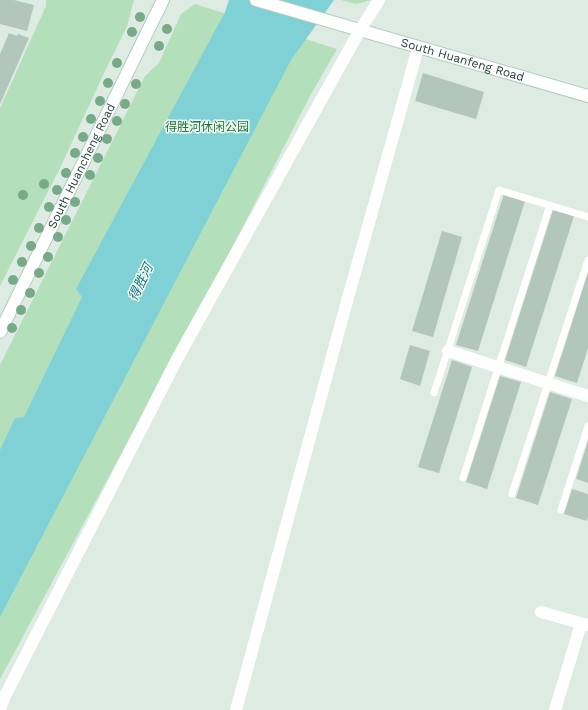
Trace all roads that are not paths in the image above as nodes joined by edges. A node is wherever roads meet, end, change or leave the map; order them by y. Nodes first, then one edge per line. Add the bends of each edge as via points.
1 (163, 0) edge
2 (256, 0) edge
3 (379, 0) edge
4 (360, 30) junction
5 (418, 48) junction
6 (588, 96) edge
7 (550, 206) junction
8 (588, 217) edge
9 (588, 260) edge
10 (0, 332) edge
11 (448, 351) junction
12 (498, 367) junction
13 (548, 383) junction
14 (434, 393) dead end
15 (588, 396) edge
16 (588, 426) edge
17 (463, 478) dead end
18 (512, 494) dead end
19 (561, 510) dead end
20 (541, 612) dead end
21 (584, 625) edge
22 (0, 709) edge
23 (236, 710) edge
24 (555, 710) edge

1 - 10 street, South Huancheng Road
2 - 4 street, South Huanfeng Road
3 - 4 street
4 - 5 street, South Huanfeng Road
4 - 22 street via 177,359
5 - 6 street, South Huanfeng Road
5 - 23 street
7 - 8 lane
7 - 11 lane via 499,190
7 - 12 lane
9 - 13 lane
11 - 12 street
11 - 14 lane
12 - 13 street
12 - 17 lane
13 - 15 street
13 - 18 lane
16 - 19 lane
20 - 21 street
21 - 24 street

